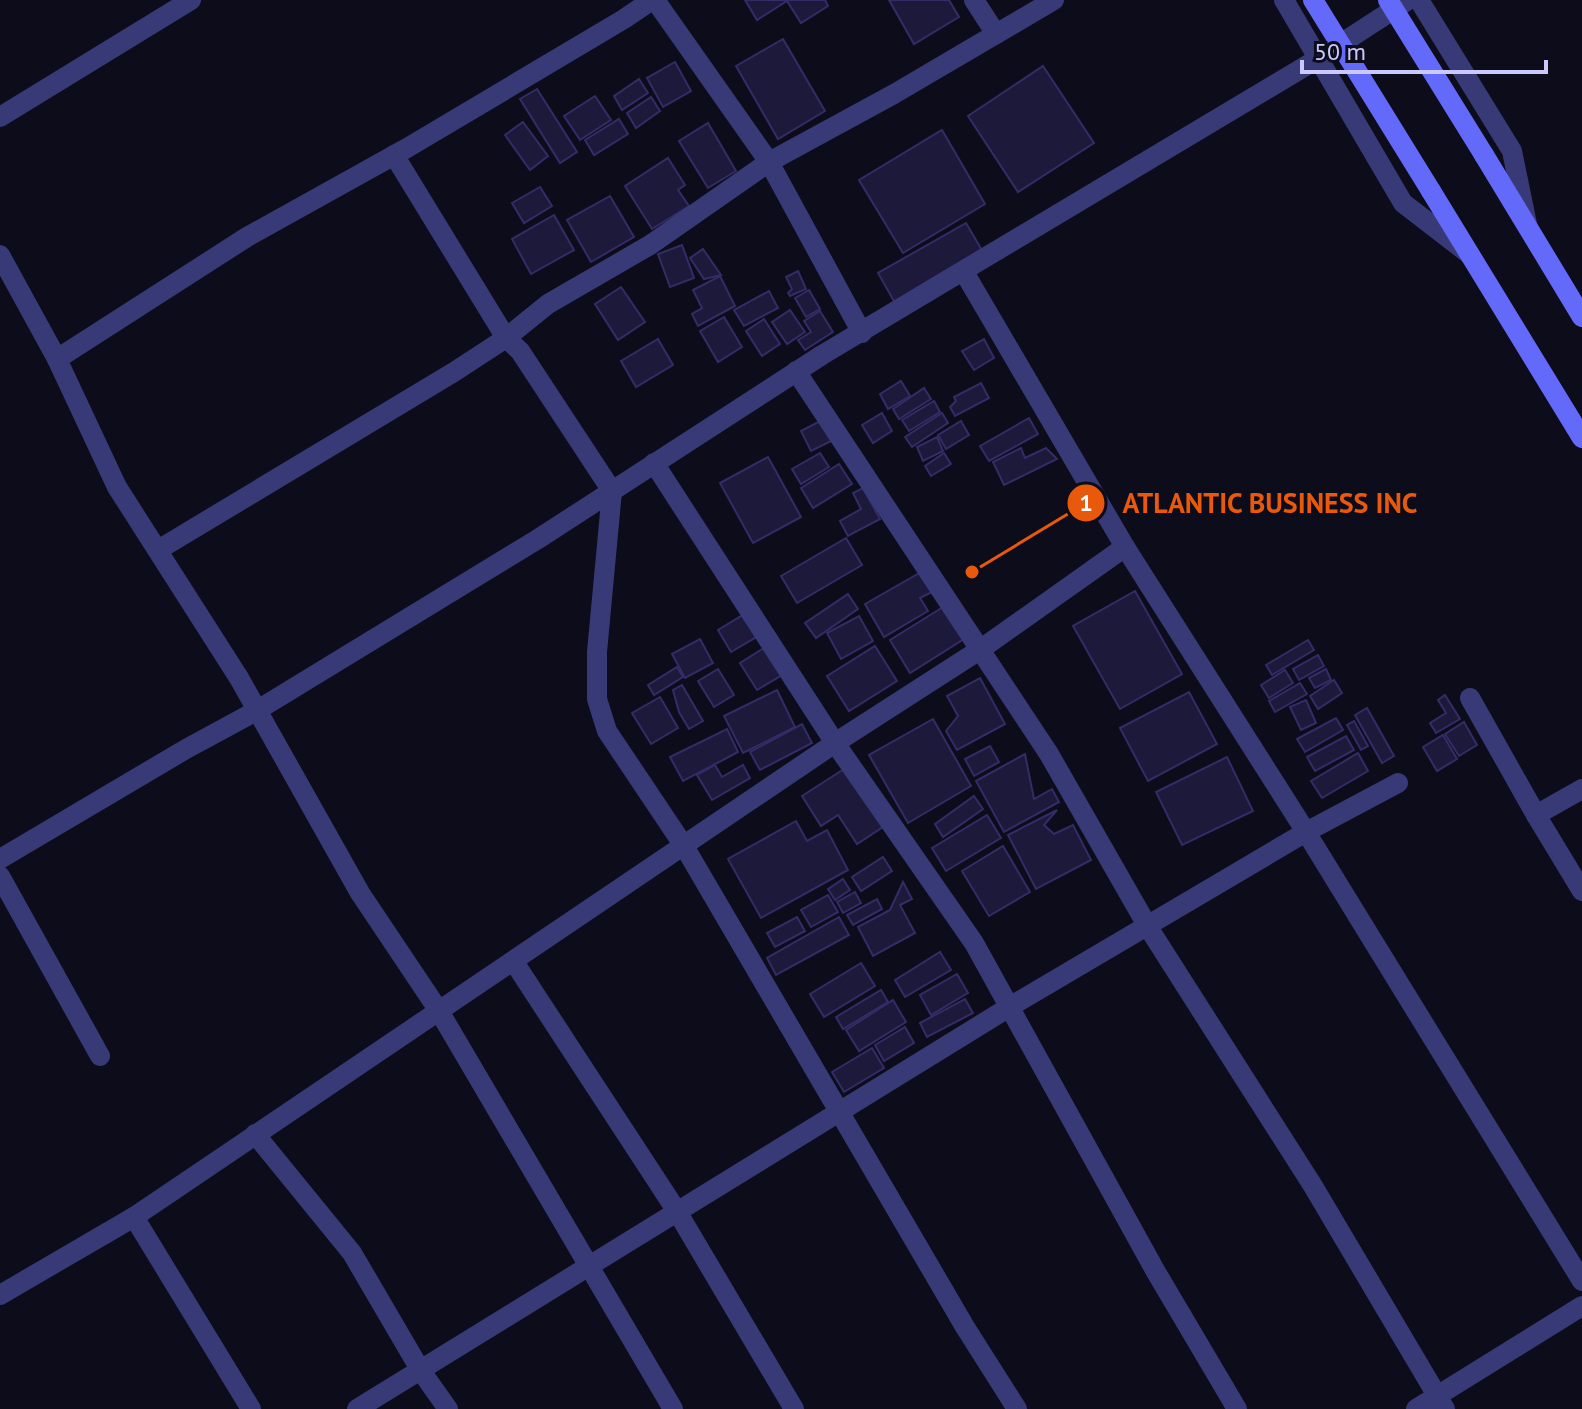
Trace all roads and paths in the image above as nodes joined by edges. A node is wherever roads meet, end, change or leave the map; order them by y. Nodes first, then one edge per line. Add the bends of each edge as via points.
1 (191, 0) edge
2 (653, 0) edge
3 (974, 0) edge
4 (1054, 0) edge
5 (1284, 0) edge
6 (1313, 0) edge
7 (1388, 0) edge
8 (1408, 0) edge
9 (1419, 0) edge
10 (169, 5) edge
11 (996, 34) junction
12 (1319, 58) junction
13 (0, 117) edge
14 (394, 155) junction
15 (769, 162) junction
16 (1527, 224) junction
17 (0, 255) edge
18 (1472, 257) junction
19 (964, 272) junction
20 (1582, 317) edge
21 (862, 333) junction
22 (506, 338) junction
23 (57, 359) junction
24 (796, 371) junction
25 (1582, 438) edge
26 (654, 463) junction
27 (612, 491) junction
28 (1125, 547) junction
29 (158, 550) junction
30 (981, 649) junction
31 (1470, 698) dead end
32 (256, 711) junction
33 (835, 743) junction
34 (1398, 783) dead end
35 (1582, 789) edge
36 (1536, 815) junction
37 (1306, 832) junction
38 (684, 846) junction
39 (0, 859) edge
40 (0, 876) edge
41 (1582, 891) edge
42 (1148, 927) junction
43 (514, 962) junction
44 (1011, 1006) junction
45 (439, 1011) junction
46 (100, 1056) dead end
47 (839, 1114) junction
48 (255, 1134) junction
49 (678, 1213) junction
50 (134, 1217) junction
51 (588, 1268) junction
52 (1582, 1281) edge
53 (0, 1295) edge
54 (1582, 1306) edge
55 (421, 1371) junction
56 (1442, 1402) edge
57 (251, 1409) edge
58 (357, 1409) edge
59 (448, 1409) edge
60 (673, 1409) edge
61 (794, 1409) edge
62 (1017, 1409) edge
63 (1237, 1409) edge
64 (1416, 1409) edge

1 - 10 street
2 - 14 street
2 - 15 street
3 - 11 street
4 - 11 street
5 - 12 street
6 - 18 main road, bridge
7 - 16 main road, bridge
8 - 12 street
9 - 16 street via 1512,151
10 - 13 street
11 - 15 street
12 - 18 street via 1403,203
12 - 19 street
14 - 22 street
14 - 23 street via 247,237
15 - 21 street
15 - 22 street via 650,245 548,304
16 - 20 main road
17 - 23 street
18 - 25 main road
19 - 21 street
19 - 28 street
21 - 24 street
22 - 27 street via 520,351
22 - 29 street
23 - 29 street via 117,487
24 - 26 street
24 - 30 street
26 - 27 street
26 - 33 street
27 - 32 street
27 - 38 street via 597,699 607,731
28 - 30 street
28 - 37 street
29 - 32 street
30 - 33 street
30 - 42 street via 1049,754
31 - 36 street
32 - 39 street
32 - 45 street via 360,893
33 - 38 street
33 - 44 street via 974,943
34 - 37 street
35 - 36 street
36 - 41 street
37 - 42 street
37 - 52 street
38 - 43 street
38 - 47 street
40 - 46 street
42 - 44 street
42 - 56 street
43 - 45 street
43 - 49 street
44 - 47 street
44 - 63 street
45 - 48 street
45 - 51 street
47 - 49 street
47 - 62 street
48 - 50 street
48 - 55 street via 352,1253
49 - 51 street
49 - 61 street
50 - 53 street
50 - 57 street
51 - 55 street
51 - 60 street
54 - 56 street
55 - 58 street
55 - 59 street
56 - 64 street

